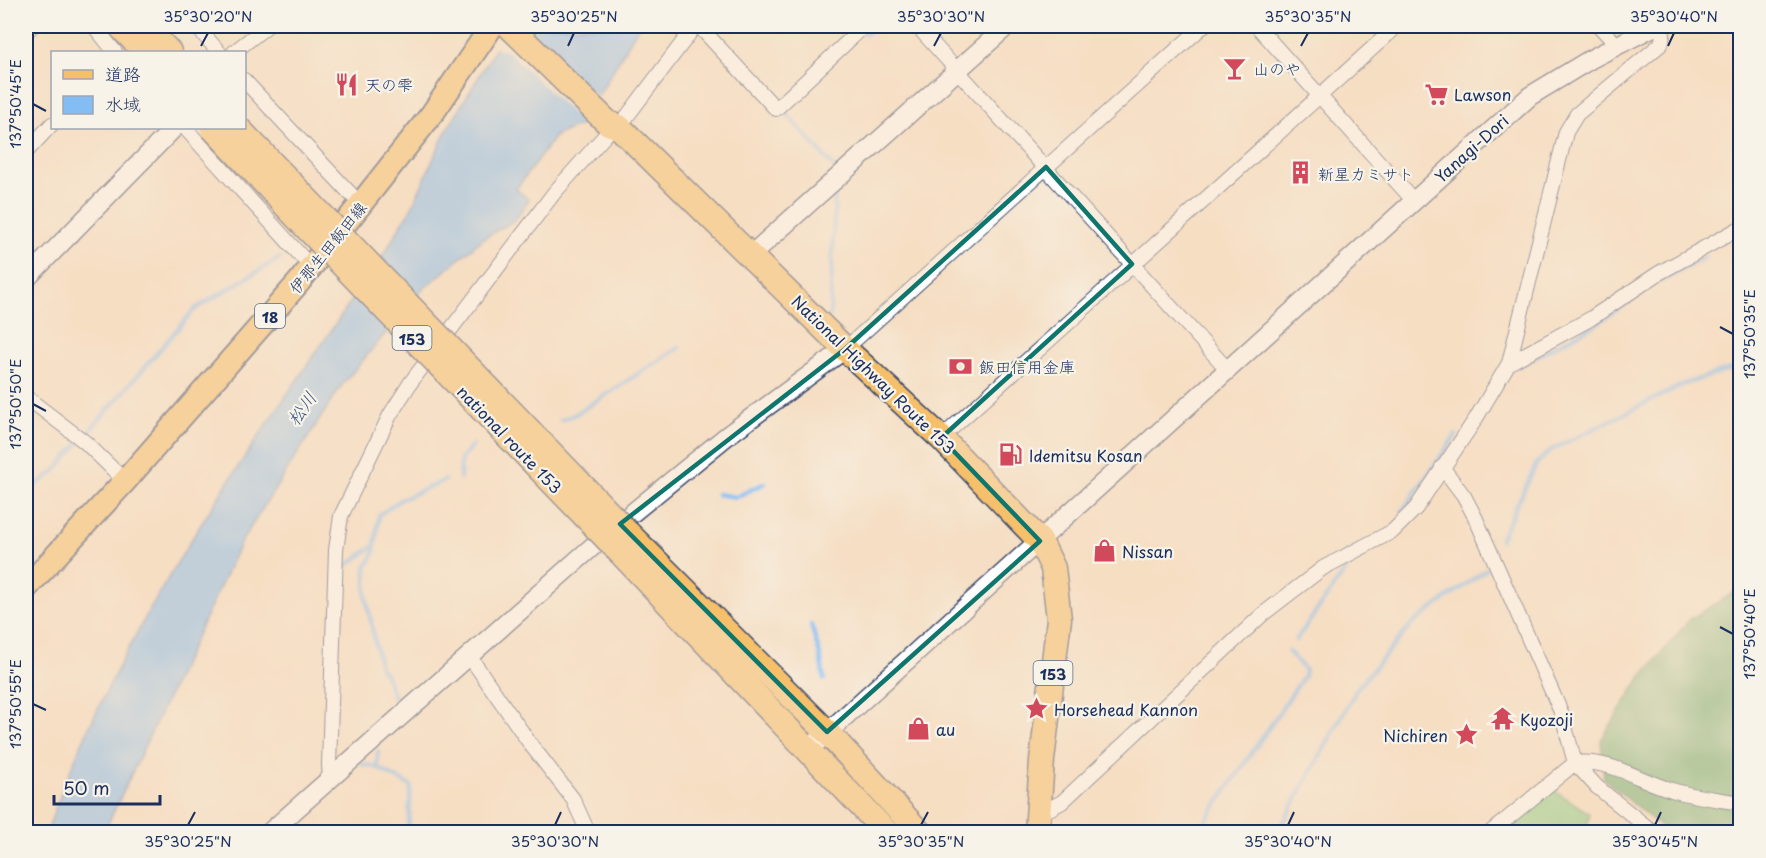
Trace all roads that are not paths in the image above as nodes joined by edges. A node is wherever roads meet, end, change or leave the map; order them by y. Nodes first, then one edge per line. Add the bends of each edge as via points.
1 (32, 26) edge
2 (94, 26) edge
3 (120, 26) edge
4 (146, 26) edge
5 (196, 26) edge
6 (267, 26) edge
7 (492, 26) edge
8 (509, 26) edge
9 (697, 26) edge
10 (864, 26) edge
11 (917, 26) edge
12 (1007, 26) edge
13 (1203, 26) edge
14 (1257, 26) edge
15 (1397, 26) edge
16 (1599, 26) edge
17 (1654, 26) edge
18 (1661, 26) edge
19 (26, 32) edge
20 (1617, 45) junction
21 (114, 51) edge
22 (144, 51) edge
23 (168, 51) edge
24 (218, 51) edge
25 (235, 51) edge
26 (956, 71) junction
27 (246, 82) edge
28 (1321, 96) junction
29 (51, 125) edge
30 (614, 125) junction
31 (173, 129) edge
32 (186, 129) edge
33 (214, 129) edge
34 (239, 129) edge
35 (26, 152) edge
36 (1046, 167) junction
37 (1413, 200) junction
38 (361, 205) junction
39 (1740, 228) edge
40 (751, 255) junction
41 (1132, 264) junction
42 (311, 267) junction
43 (26, 279) edge
44 (845, 349) junction
45 (1509, 363) junction
46 (1227, 369) junction
47 (26, 397) edge
48 (941, 438) junction
49 (1442, 467) junction
50 (125, 481) junction
51 (621, 539) junction
52 (1040, 541) junction
53 (26, 588) edge
54 (470, 657) junction
55 (827, 732) junction
56 (808, 750) junction
57 (1575, 763) junction
58 (330, 779) junction
59 (1740, 802) edge
60 (1038, 807) junction
61 (270, 832) edge
62 (588, 832) edge
63 (886, 832) edge
64 (920, 832) edge
65 (1037, 832) edge
66 (1491, 832) edge
67 (1653, 832) edge

1 - 19 street
2 - 21 street
3 - 22 highway
4 - 23 highway
5 - 24 street
6 - 25 street
7 - 38 main road, 伊那生田飯田線 / 18 via 432,114
8 - 30 highway, National Highway Route 153 / 153
9 - 10 street via 776,109
9 - 30 street
11 - 26 street
12 - 26 street
13 - 36 street
14 - 28 street
15 - 28 street
16 - 20 street
17 - 20 street, Yanagi-Dori
18 - 45 street via 1661,44 1576,114 1566,132
20 - 37 street, Yanagi-Dori via 1530,96
26 - 36 street
26 - 40 street
27 - 38 street
28 - 37 street
28 - 41 street
29 - 35 street
30 - 40 highway, National Highway Route 153 / 153
30 - 58 street via 554,193 419,370 390,415 341,516 336,550
31 - 43 street
32 - 42 street
33 - 51 highway, national route 153 / 153, bridge via 304,225
34 - 51 highway, national route 153 / 153, bridge
36 - 41 street
36 - 44 street
37 - 46 street, Yanagi-Dori
38 - 42 main road, 伊那生田飯田線 / 18
39 - 45 street
40 - 44 highway, National Highway Route 153 / 153
41 - 46 street
41 - 48 street
42 - 50 main road, 伊那生田飯田線 / 18
44 - 48 highway, National Highway Route 153 / 153
44 - 54 street via 728,435 618,525
45 - 49 street
46 - 52 street, Yanagi-Dori
47 - 50 street
48 - 52 highway, National Highway Route 153 / 153
49 - 57 street via 1476,519 1561,712
49 - 60 street via 1405,521 1375,543 1323,568 1288,594 1062,802 1049,809
50 - 53 main road, 伊那生田飯田線 / 18
51 - 55 highway, national route 153 / 153
51 - 56 highway, national route 153 / 153
52 - 55 street, Yanagi-Dori
52 - 60 highway, National Highway Route 153 / 153 via 1053,568 1059,619
54 - 58 street
54 - 62 street via 573,799
55 - 56 street, Yanagi-Dori
55 - 64 highway, 153
56 - 63 highway, 153
57 - 59 street via 1590,761 1621,768 1671,790
57 - 66 street
57 - 67 street via 1597,787
58 - 61 street
60 - 65 highway, 153

